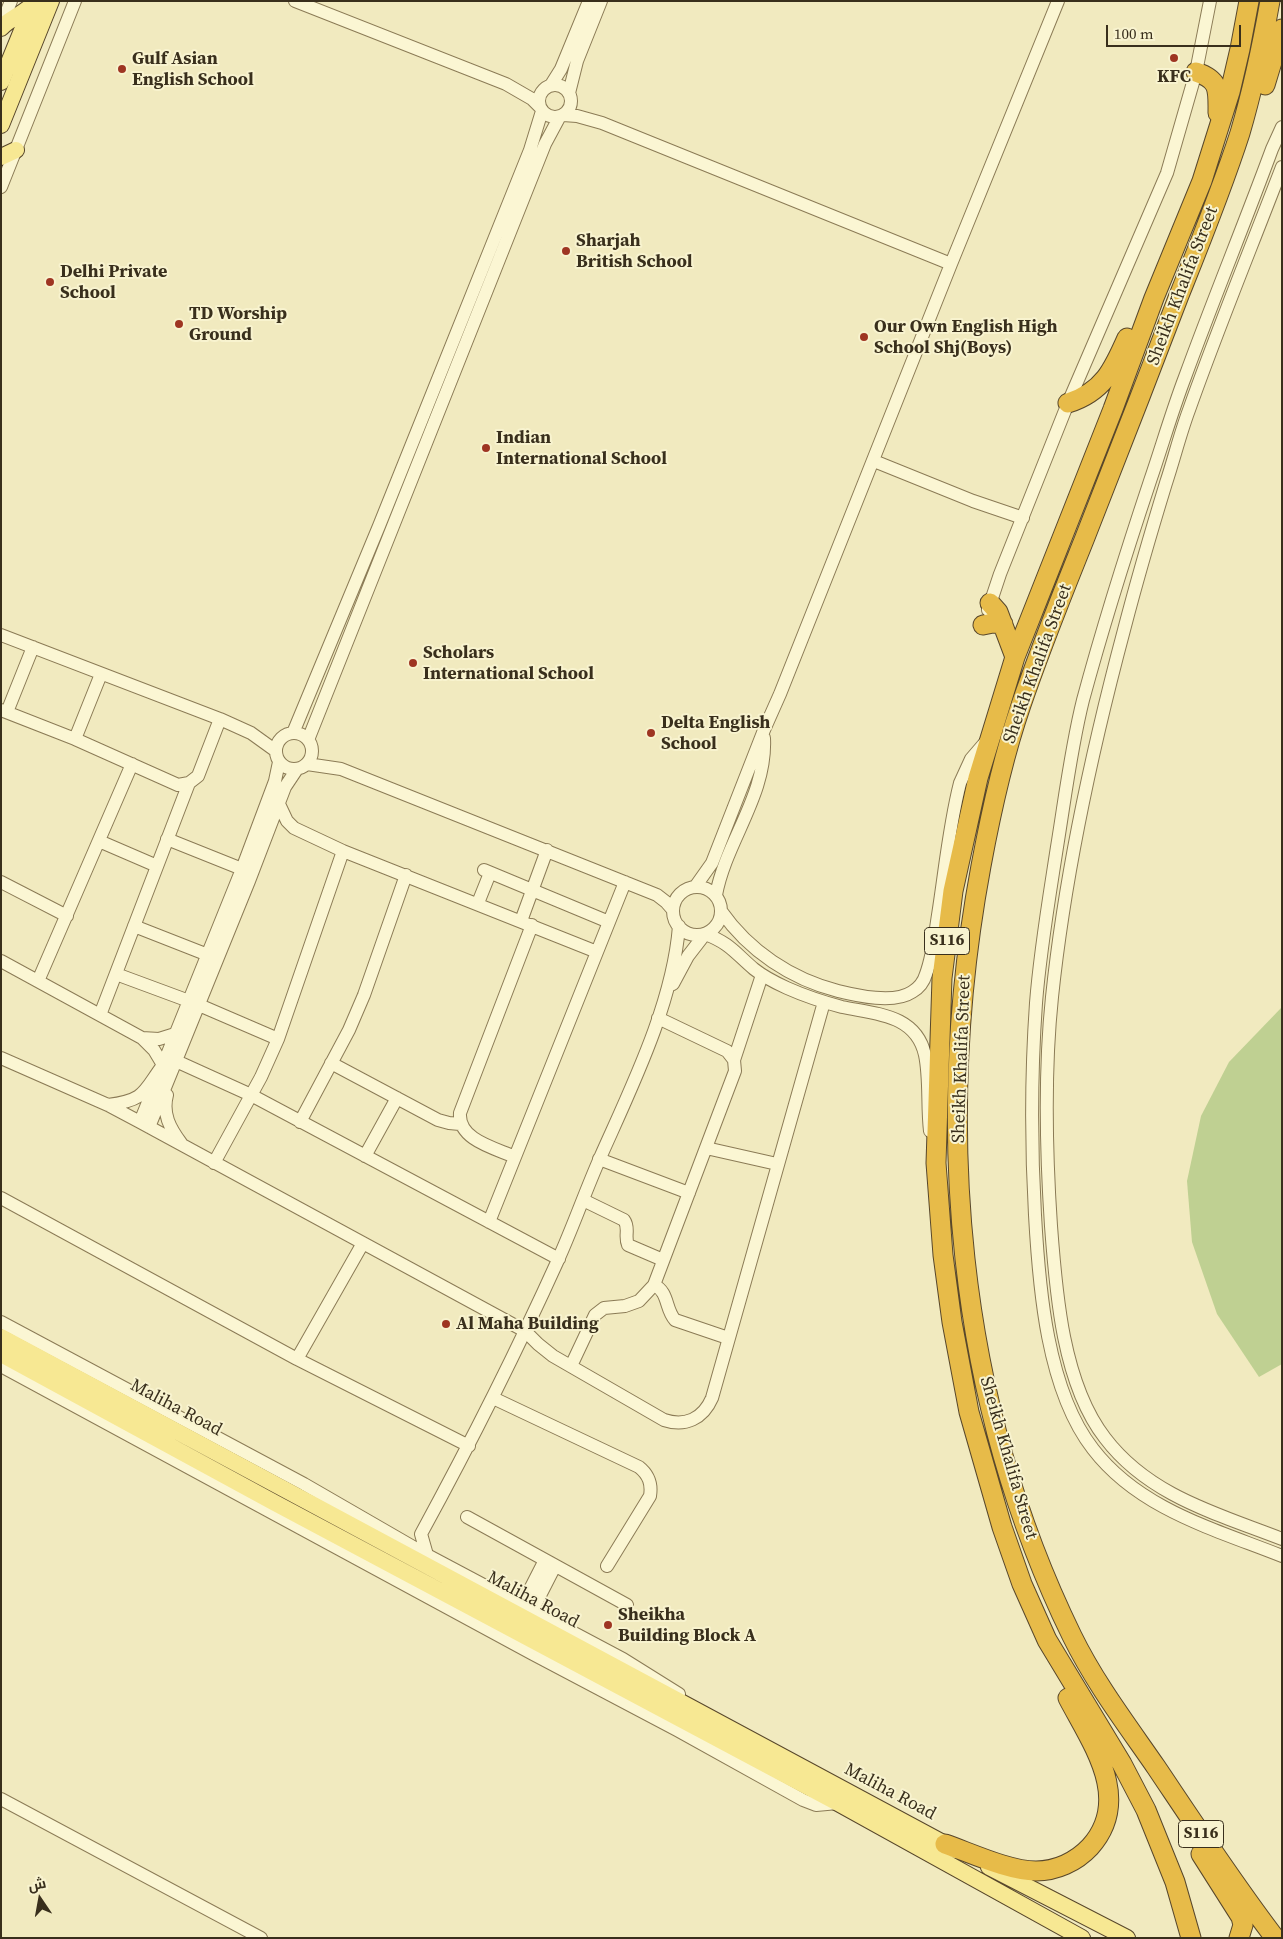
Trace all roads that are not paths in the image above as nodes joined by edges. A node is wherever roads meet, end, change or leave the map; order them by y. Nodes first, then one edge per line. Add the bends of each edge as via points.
1 (11, 1) edge
2 (51, 1) edge
3 (75, 1) edge
4 (295, 1) edge
5 (589, 1) edge
6 (601, 1) edge
7 (1058, 1) edge
8 (1210, 1) edge
9 (1249, 1) edge
10 (1270, 1) edge
11 (33, 3) edge
12 (1, 27) edge
13 (1282, 29) edge
14 (1196, 72) junction
15 (1, 82) edge
16 (506, 84) junction
17 (549, 86) junction
18 (570, 94) junction
19 (541, 109) junction
20 (562, 115) junction
21 (602, 123) junction
22 (1, 125) edge
23 (1282, 127) edge
24 (1218, 134) junction
25 (1234, 151) junction
26 (9, 154) edge
27 (1282, 167) edge
28 (1, 187) edge
29 (951, 264) junction
30 (1154, 298) junction
31 (1184, 378) junction
32 (1068, 403) junction
33 (1188, 412) junction
34 (874, 461) junction
35 (1023, 518) junction
36 (990, 603) junction
37 (1003, 624) junction
38 (983, 625) joint
39 (1, 635) edge
40 (1100, 644) junction
41 (33, 647) junction
42 (1015, 657) junction
43 (101, 674) junction
44 (1105, 700) junction
45 (4, 711) edge
46 (220, 719) junction
47 (764, 730) junction
48 (251, 733) junction
49 (290, 734) junction
50 (989, 738) junction
51 (75, 739) junction
52 (309, 742) junction
53 (278, 756) junction
54 (132, 764) junction
55 (302, 766) junction
56 (339, 768) junction
57 (189, 783) junction
58 (279, 804) junction
59 (294, 828) junction
60 (269, 830) junction
61 (168, 839) junction
62 (99, 841) junction
63 (547, 850) junction
64 (343, 851) junction
65 (157, 866) junction
66 (242, 869) junction
67 (406, 875) junction
68 (1, 882) edge
69 (625, 882) junction
70 (689, 889) junction
71 (533, 891) junction
72 (657, 895) junction
73 (716, 896) junction
74 (478, 903) junction
75 (673, 910) junction
76 (721, 912) junction
77 (67, 916) junction
78 (609, 922) junction
79 (526, 923) junction
80 (134, 926) junction
81 (679, 926) junction
82 (705, 934) junction
83 (597, 952) junction
84 (208, 955) junction
85 (1, 961) edge
86 (116, 974) junction
87 (762, 975) junction
88 (38, 981) junction
89 (664, 1000) junction
90 (824, 1002) junction
91 (194, 1003) junction
92 (100, 1015) junction
93 (658, 1018) junction
94 (176, 1034) junction
95 (142, 1038) junction
96 (278, 1039) junction
97 (1, 1058) edge
98 (734, 1060) junction
99 (331, 1064) junction
100 (170, 1065) junction
101 (251, 1095) junction
102 (397, 1098) junction
103 (108, 1105) junction
104 (300, 1122) junction
105 (144, 1124) junction
106 (460, 1124) junction
107 (182, 1145) junction
108 (706, 1148) junction
109 (365, 1156) junction
110 (515, 1158) junction
111 (599, 1159) junction
112 (214, 1163) junction
113 (936, 1163) junction
114 (777, 1164) junction
115 (689, 1192) junction
116 (1, 1198) edge
117 (583, 1200) junction
118 (489, 1222) junction
119 (363, 1244) junction
120 (559, 1259) junction
121 (663, 1260) junction
122 (654, 1285) junction
123 (1, 1322) edge
124 (525, 1331) junction
125 (1, 1337) edge
126 (728, 1338) junction
127 (1, 1354) edge
128 (297, 1359) junction
129 (1, 1366) edge
130 (571, 1366) junction
131 (494, 1398) junction
132 (174, 1416) junction
133 (186, 1436) junction
134 (469, 1446) junction
135 (304, 1484) junction
136 (285, 1488) junction
137 (467, 1517) dead end
138 (421, 1534) junction
139 (401, 1539) junction
140 (1282, 1539) edge
141 (427, 1555) junction
142 (1282, 1556) edge
143 (550, 1563) junction
144 (607, 1566) dead end
145 (423, 1588) junction
146 (627, 1605) dead end
147 (527, 1608) junction
148 (1057, 1658) junction
149 (697, 1711) junction
150 (1130, 1729) junction
151 (1, 1799) edge
152 (945, 1844) junction
153 (1175, 1882) junction
154 (261, 1938) edge
155 (1082, 1938) edge
156 (1127, 1938) edge
157 (1191, 1938) edge
158 (1199, 1938) edge
159 (1239, 1938) edge
160 (1275, 1938) edge

1 - 12 street
2 - 22 main road
3 - 26 street
4 - 16 street
5 - 17 street via 561,69
6 - 18 street via 577,61
7 - 29 street
8 - 14 street
9 - 24 highway, Sheikh Khalifa Street / S116 via 1237,64
10 - 25 highway, Sheikh Khalifa Street / S116 via 1254,82
11 - 12 main road via 20,16
11 - 15 main road
13 - 25 highway via 1256,114
14 - 24 highway via 1209,77 1217,89
14 - 32 street via 1160,192
16 - 17 street via 530,89
16 - 19 street via 532,99
17 - 18 street via 562,86
17 - 19 street via 540,96
18 - 20 street via 570,107
18 - 21 street via 581,109
19 - 20 street via 550,116
19 - 49 street via 523,166 379,526
20 - 21 street
20 - 52 street via 545,144
21 - 29 street
23 - 31 street
24 - 30 highway, Sheikh Khalifa Street / S116
25 - 150 highway, Sheikh Khalifa Street / S116 via 1020,706 997,791 969,932 960,1035 958,1134 963,1251 972,1319 990,1407 1020,1510 1055,1600 1085,1660
26 - 28 street
27 - 33 street
29 - 34 street
30 - 32 highway via 1140,313 1106,379 1090,394
30 - 42 highway, Sheikh Khalifa Street / S116
31 - 33 street via 1189,377 1192,381
31 - 40 street
32 - 35 street
33 - 44 street
34 - 35 street
34 - 47 street
35 - 36 street
36 - 37 highway
36 - 38 street
37 - 38 highway
37 - 42 highway
39 - 41 street
40 - 44 street via 1093,692 1096,698
40 - 142 street via 1075,736 1046,919 1035,1022 1032,1071 1037,1244 1053,1357 1058,1381 1078,1427 1097,1455 1126,1484 1167,1509
41 - 43 street
41 - 45 street
42 - 50 highway, Sheikh Khalifa Street / S116
43 - 46 street
43 - 51 street
44 - 140 street via 1062,920 1050,1030 1048,1184 1056,1279 1068,1352 1079,1391 1092,1418 1104,1437 1135,1470 1176,1496
45 - 51 street
46 - 48 street
46 - 57 street via 198,776
47 - 70 street via 712,863
47 - 73 street via 760,774 746,817 723,868
48 - 49 street
48 - 53 street
49 - 52 street via 299,734
49 - 53 street via 279,741
50 - 76 street via 971,759 960,783 933,948 924,979 912,992 896,997 862,996 801,978 750,945
50 - 113 highway, Sheikh Khalifa Street / S116 via 968,818 942,978
51 - 54 street
52 - 55 street via 311,758
52 - 56 street
53 - 55 street via 290,768
53 - 66 street via 275,781
54 - 57 street via 178,785
54 - 62 street
55 - 56 street
55 - 58 street via 288,780
56 - 63 street
57 - 61 street
58 - 59 street
58 - 60 street
59 - 60 street
59 - 64 street
60 - 91 street
61 - 65 street
61 - 66 street
62 - 65 street
62 - 77 street
63 - 69 street
63 - 71 street
64 - 67 street
64 - 96 street
65 - 80 street
66 - 84 street
67 - 74 street
67 - 99 street via 371,978
68 - 77 street
69 - 72 street
69 - 78 street
70 - 72 street
70 - 73 street via 706,889
70 - 75 street via 676,899
71 - 74 street via 487,872
71 - 78 street
71 - 79 street
72 - 75 street
73 - 76 street
74 - 79 street
75 - 81 street
76 - 82 street via 715,927
77 - 88 street
78 - 83 street
79 - 83 street
79 - 106 street via 461,1108
80 - 84 street
80 - 86 street
81 - 82 street via 694,935
81 - 89 street
82 - 87 street via 728,945
82 - 89 street via 688,956
83 - 110 street
84 - 91 street
85 - 88 street
86 - 91 street
86 - 92 street
87 - 90 street
87 - 98 street
88 - 92 street
89 - 93 street
90 - 113 street via 895,1018 920,1040 925,1056 928,1116
90 - 114 street
91 - 94 street
91 - 96 street
91 - 100 street
92 - 95 street
93 - 98 street via 722,1048
93 - 111 street
94 - 95 street via 159,1039
94 - 100 street
95 - 100 street
96 - 101 street
97 - 103 street
98 - 108 street via 735,1071
99 - 102 street
99 - 104 street
100 - 101 street
100 - 103 street via 143,1094 132,1101
100 - 105 street
100 - 107 street via 172,1080 165,1100 165,1113
101 - 104 street
101 - 112 street
102 - 106 street via 443,1122
102 - 109 street
103 - 105 street
104 - 109 street
105 - 107 street
106 - 110 street via 470,1137
107 - 112 street
108 - 114 street
108 - 115 street
109 - 118 street
110 - 118 street
111 - 115 street
111 - 117 street
112 - 119 street
113 - 148 highway, Sheikh Khalifa Street / S116 via 948,1300 970,1412 996,1508 1022,1584
114 - 126 street
115 - 121 street
116 - 128 street
117 - 120 street
117 - 121 street via 624,1220 628,1244
118 - 120 street
119 - 124 street
119 - 128 street
120 - 124 street
121 - 122 street
122 - 126 street via 663,1292 675,1320
122 - 130 street via 639,1301 604,1308 595,1315
123 - 132 street
124 - 130 street via 545,1350
124 - 131 street
125 - 133 main road, Maliha Road
126 - 130 street via 709,1405 699,1416 686,1422 664,1420
127 - 145 main road, Maliha Road
128 - 134 street
129 - 145 street
131 - 134 street
131 - 144 street via 639,1467 648,1477 650,1496
132 - 133 main road
132 - 135 street
133 - 136 main road, Maliha Road
134 - 138 street
135 - 136 main road
135 - 139 street
136 - 149 main road, Maliha Road
137 - 143 street
138 - 139 street
138 - 141 street
139 - 141 street
141 - 147 street
143 - 146 street
143 - 147 street
145 - 155 main road, Maliha Road via 838,1804
147 - 149 street via 662,1682
148 - 152 highway via 1061,1684 1106,1777 1109,1804 1102,1830 1091,1846 1075,1860 1056,1868 1036,1871 1010,1866
148 - 153 highway, Sheikh Khalifa Street / S116 via 1135,1787
149 - 152 main road, Maliha Road
150 - 159 highway via 1134,1746 1241,1917 1243,1925
150 - 160 highway, Sheikh Khalifa Street / S116
151 - 154 street
152 - 156 main road, Maliha Road
153 - 157 highway, Sheikh Khalifa Street / S116
153 - 158 highway via 1185,1898

